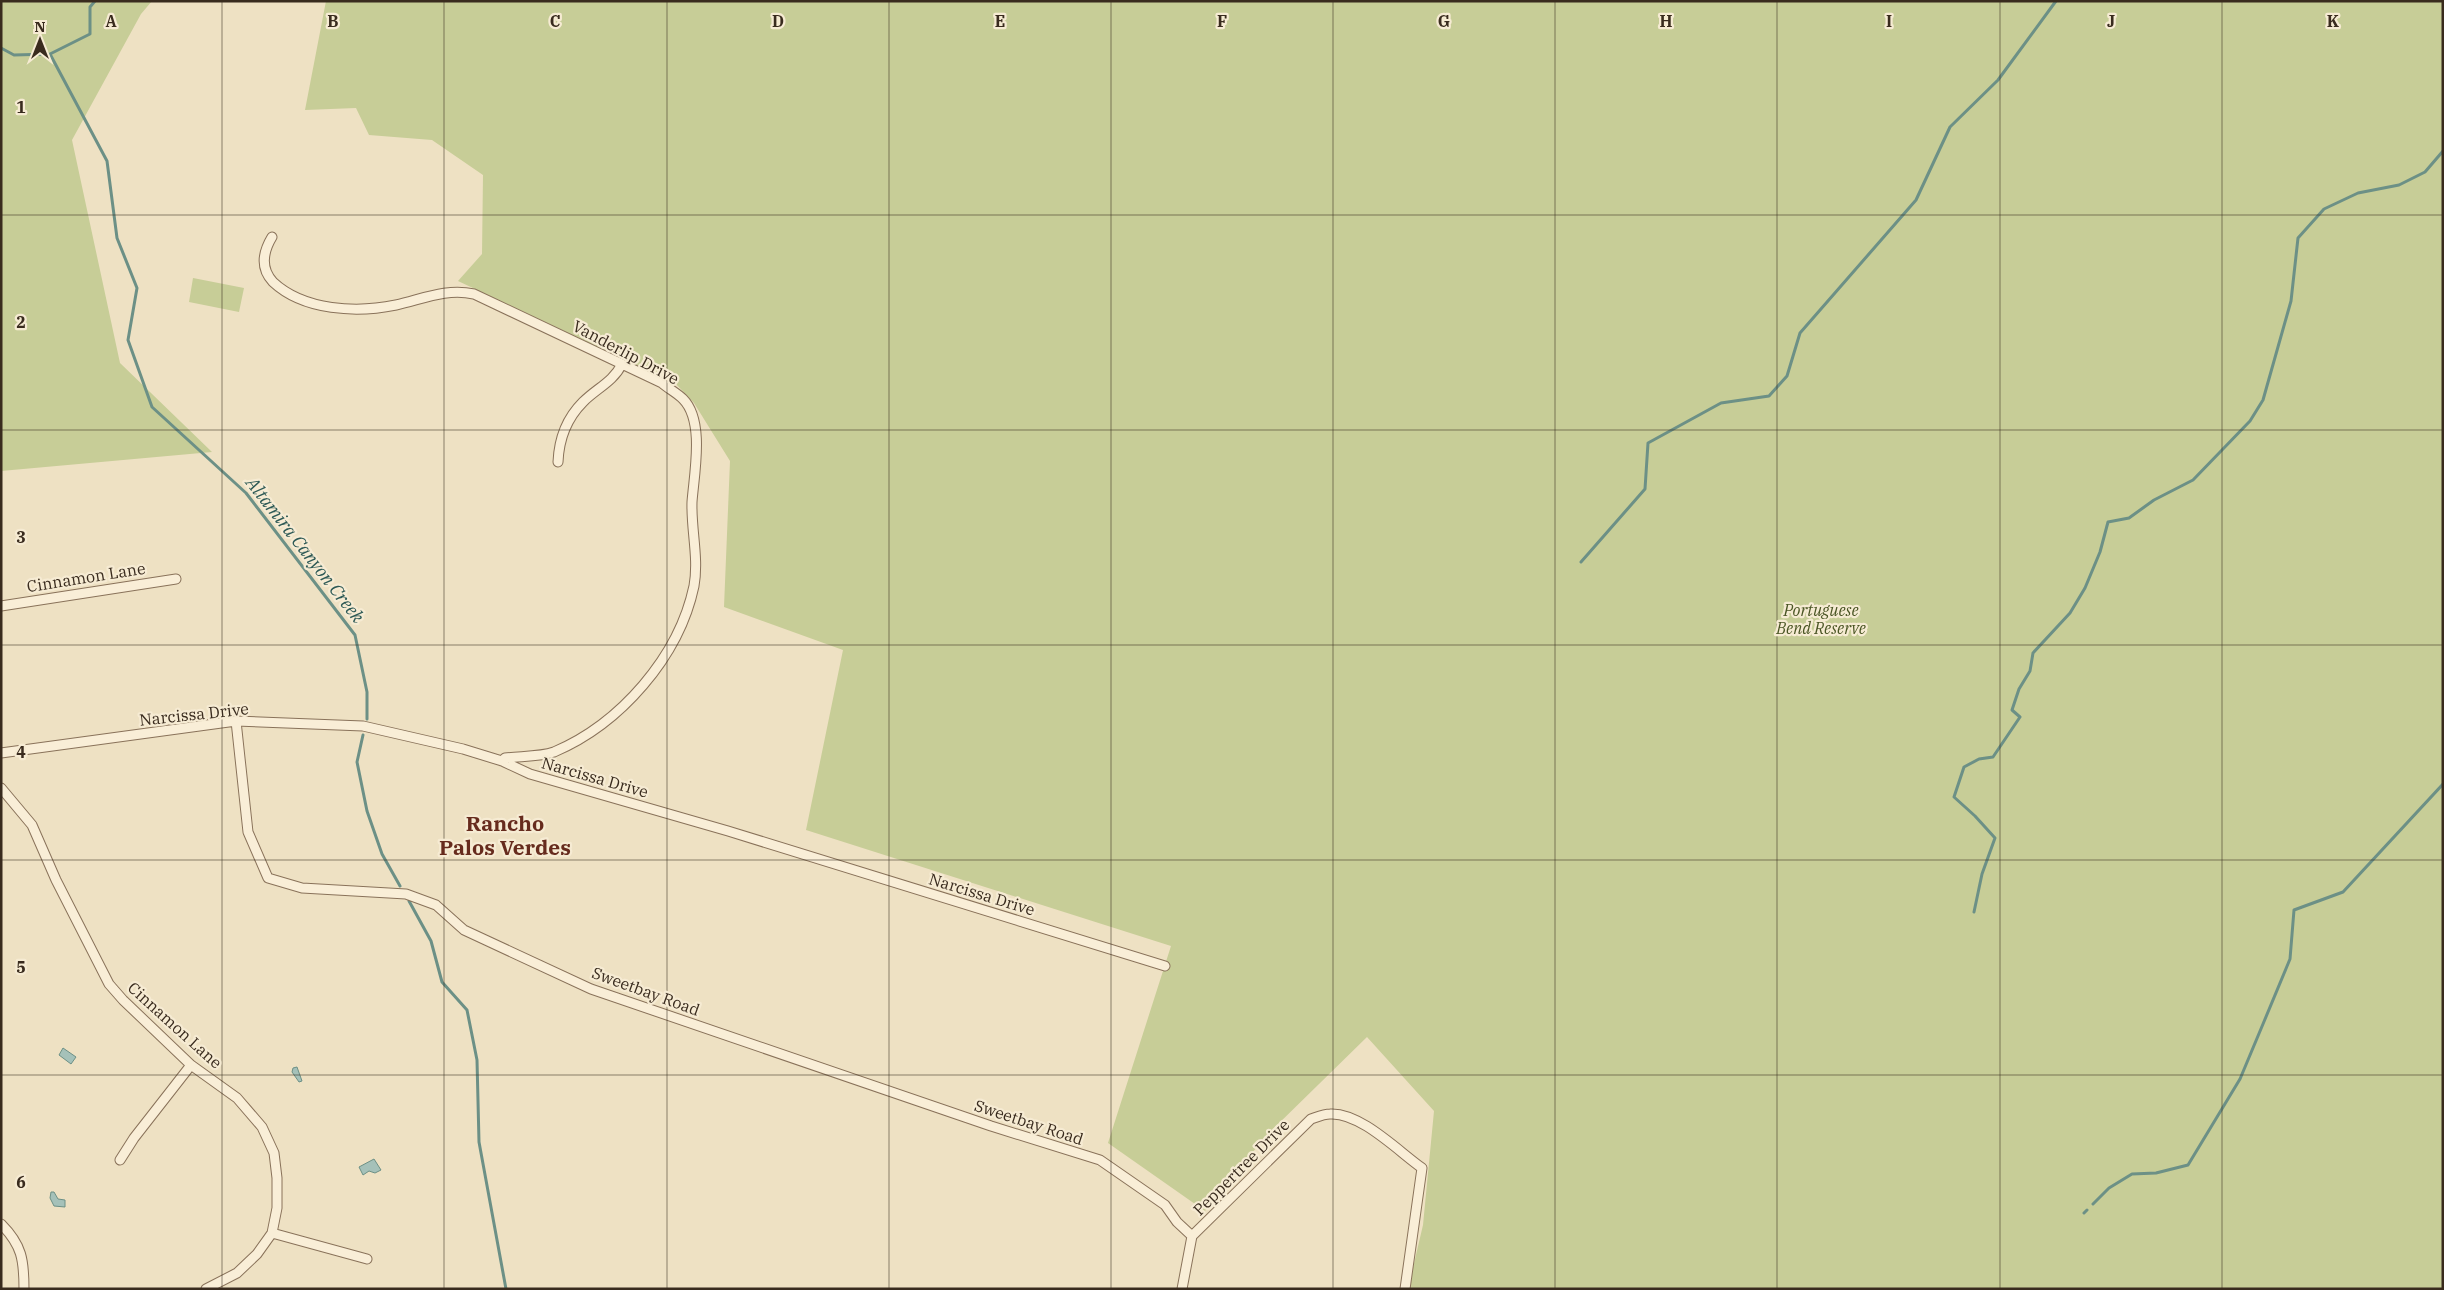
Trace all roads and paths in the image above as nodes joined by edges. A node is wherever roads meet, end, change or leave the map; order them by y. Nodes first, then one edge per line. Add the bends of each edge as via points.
1 (272, 237) dead end
2 (622, 364) junction
3 (558, 462) dead end
4 (176, 578) dead end
5 (1, 606) edge
6 (236, 721) junction
7 (1, 753) edge
8 (502, 761) junction
9 (1, 788) edge
10 (1166, 966) dead end
11 (191, 1065) junction
12 (120, 1160) dead end
13 (1165, 1205) joint
14 (1, 1224) edge
15 (272, 1232) junction
16 (1192, 1236) junction
17 (367, 1258) dead end
18 (24, 1289) edge
19 (206, 1289) edge
20 (1182, 1289) edge
21 (1405, 1289) edge

1 - 2 street, Vanderlip Drive via 263,256 271,280 319,305 374,309 448,291 462,291
2 - 3 street via 616,376 583,402 562,431
2 - 8 street, Vanderlip Drive via 662,383 684,400 693,415 696,430 692,508 696,564 694,586 679,629 660,662 636,693 608,719 552,753
4 - 5 street, Cinnamon Lane
6 - 7 street, Narcissa Drive
6 - 8 street, Narcissa Drive via 363,726
6 - 13 street, Sweetbay Road via 248,832 268,878 302,888 406,894 436,905 464,930 591,989 1100,1160
8 - 10 street, Narcissa Drive via 530,774 728,831
9 - 11 street, Cinnamon Lane via 32,825 109,984
11 - 12 street
11 - 15 street, Cinnamon Lane via 237,1098 262,1127 274,1153 277,1178 277,1208
13 - 16 street, Peppertree Drive
14 - 18 street via 23,1256
15 - 17 street
15 - 19 street, Cinnamon Lane via 238,1273
16 - 20 street, Peppertree Drive
16 - 21 street, Peppertree Drive via 1311,1119 1330,1114 1350,1117 1366,1125 1422,1168

